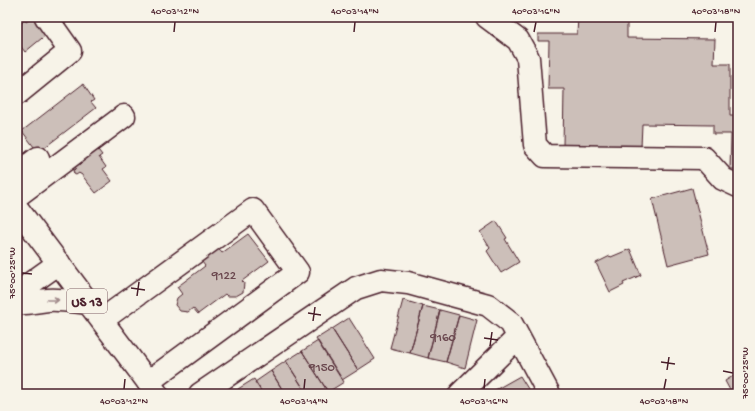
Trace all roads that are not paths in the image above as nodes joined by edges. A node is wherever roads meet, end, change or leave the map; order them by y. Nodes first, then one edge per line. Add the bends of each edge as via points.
1 (46, 17) edge
2 (487, 17) edge
3 (17, 94) edge
4 (124, 116) dead end
5 (38, 158) dead end
6 (17, 174) edge
7 (738, 186) edge
8 (17, 196) edge
9 (17, 208) edge
10 (58, 263) junction
11 (17, 293) edge
12 (17, 303) edge
13 (90, 303) junction
14 (102, 320) junction
15 (518, 337) junction
16 (152, 388) edge
17 (200, 394) edge
18 (460, 394) edge
19 (549, 394) edge

1 - 3 main road via 70,51
2 - 7 main road via 518,40 528,58 535,145 545,156 704,158 723,179
4 - 8 main road
5 - 6 main road
9 - 10 main road, US 13
10 - 11 main road
10 - 13 main road, US 13
12 -> 13 main road via 55,300
13 - 14 main road, US 13
14 - 16 main road, US 13
14 - 16 main road via 253,210 298,272
15 - 17 main road via 511,323 488,305 408,283 381,280 356,288
15 - 18 main road
15 - 19 main road

